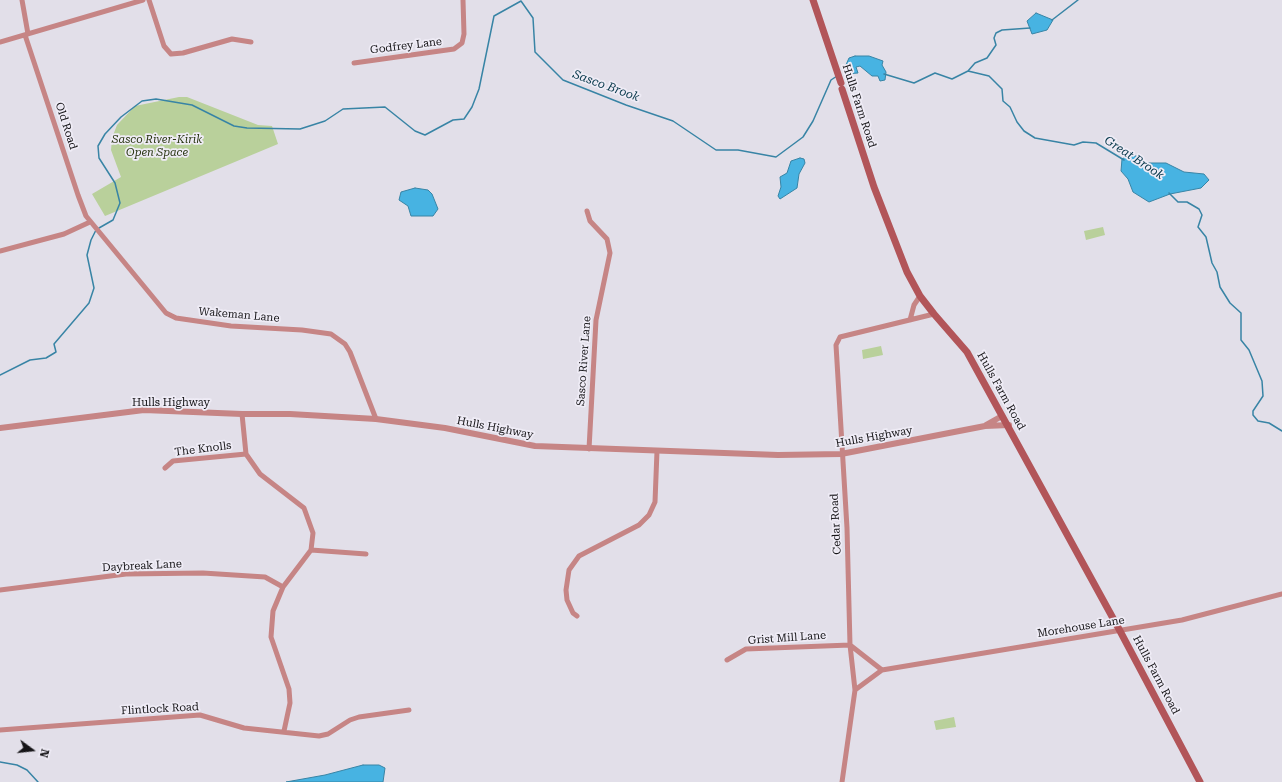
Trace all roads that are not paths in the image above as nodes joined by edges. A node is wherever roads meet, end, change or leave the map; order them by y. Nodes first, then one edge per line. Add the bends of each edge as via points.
1 (22, 0) edge
2 (143, 0) edge
3 (149, 0) edge
4 (463, 0) edge
5 (813, 0) edge
6 (27, 34) junction
7 (0, 42) edge
8 (251, 42) dead end
9 (354, 63) dead end
10 (587, 212) dead end
11 (90, 222) junction
12 (0, 251) edge
13 (920, 296) junction
14 (934, 314) junction
15 (910, 320) junction
16 (242, 414) junction
17 (1002, 416) junction
18 (376, 419) junction
19 (1008, 425) junction
20 (985, 426) junction
21 (0, 428) edge
22 (589, 449) junction
23 (657, 452) junction
24 (246, 454) junction
25 (842, 454) junction
26 (165, 468) dead end
27 (311, 550) junction
28 (366, 554) dead end
29 (283, 587) junction
30 (0, 590) edge
31 (1282, 594) edge
32 (577, 616) dead end
33 (1120, 631) junction
34 (850, 645) junction
35 (727, 660) dead end
36 (882, 670) junction
37 (855, 690) junction
38 (409, 710) dead end
39 (0, 730) edge
40 (284, 731) junction
41 (842, 782) edge
42 (1200, 782) edge

1 - 6 street, Old Road
2 - 6 street
3 - 8 street via 164,46 171,54 232,39
4 - 9 street, Godfrey Lane via 464,34 462,43 454,49
5 - 13 main road, Hulls Farm Road via 874,188
6 - 7 street
6 - 11 street, Old Road via 78,195
10 - 22 street, Sasco River Lane via 590,221 608,239 610,253 596,320
11 - 12 street via 64,234
11 - 18 street, Wakeman Lane via 166,313 176,318 231,326 331,334 345,344 350,352
13 - 14 main road, Hulls Farm Road
13 - 15 street via 914,305
14 - 15 street, Cedar Road
14 - 17 main road, Hulls Farm Road via 967,352
15 - 25 street, Cedar Road via 840,337 836,345
16 - 18 street, Hulls Highway
16 - 21 street, Hulls Highway via 144,410
16 - 24 street
17 - 19 main road, Hulls Farm Road
17 - 20 street, Hulls Highway
18 - 22 street, Hulls Highway via 445,428 535,446
19 - 20 street, Hulls Highway
19 - 33 main road, Hulls Farm Road
20 - 25 street, Hulls Highway
22 - 23 street, Hulls Highway
23 - 25 street, Hulls Highway
23 - 32 street via 655,502 649,515 640,525 579,556 569,570 567,600
24 - 26 street, The Knolls via 172,461
24 - 27 street via 260,474 304,508 313,533
25 - 34 street, Cedar Road
27 - 28 street
27 - 29 street
29 - 30 street, Daybreak Lane via 265,577 220,573 126,574
29 - 40 street via 273,611 271,637 290,689
31 - 33 street, Morehouse Lane via 1182,620
33 - 36 street, Morehouse Lane
33 - 42 main road, Hulls Farm Road
34 - 35 street, Grist Mill Lane via 746,650
34 - 36 street
34 - 37 street, Cedar Road
36 - 37 street, Morehouse Lane
37 - 41 street, Cedar Road
38 - 40 street, Flintlock Road via 359,717 328,734 319,736
39 - 40 street, Flintlock Road via 200,715 244,728

